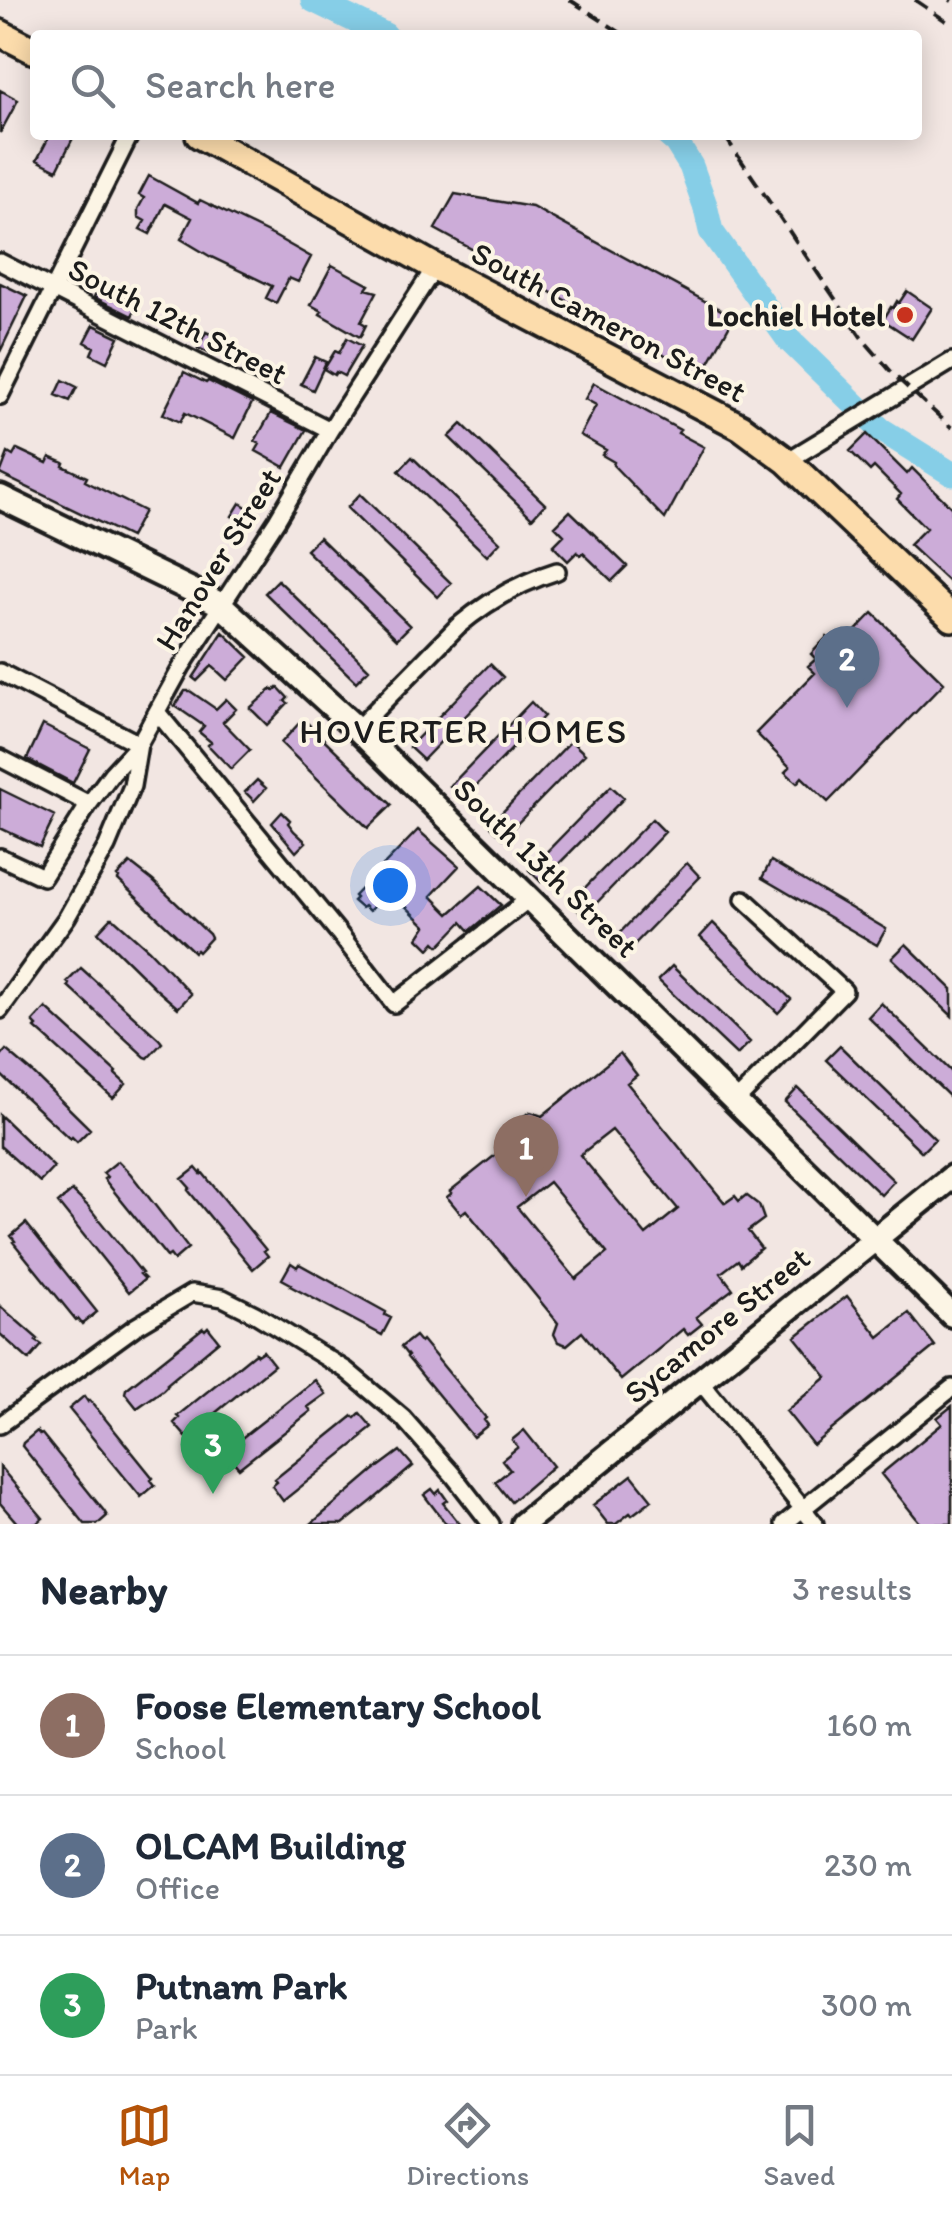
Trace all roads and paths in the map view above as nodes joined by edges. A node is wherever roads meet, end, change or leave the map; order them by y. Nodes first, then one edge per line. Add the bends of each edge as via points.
1 (0, 33) edge
2 (30, 48) edge
3 (128, 140) edge
4 (207, 140) edge
5 (0, 262) edge
6 (435, 267) junction
7 (54, 288) junction
8 (952, 362) edge
9 (0, 396) edge
10 (330, 430) junction
11 (787, 461) junction
12 (0, 496) edge
13 (557, 571) dead end
14 (220, 604) junction
15 (952, 618) edge
16 (0, 672) edge
17 (157, 712) junction
18 (357, 729) junction
19 (140, 744) junction
20 (0, 758) edge
21 (90, 804) junction
22 (0, 857) edge
23 (530, 898) junction
24 (744, 899) dead end
25 (0, 1010) edge
26 (736, 1101) junction
27 (952, 1177) edge
28 (874, 1240) junction
29 (952, 1315) edge
30 (700, 1381) junction
31 (952, 1388) edge
32 (0, 1425) edge
33 (803, 1509) junction
34 (490, 1524) edge
35 (523, 1524) edge
36 (784, 1524) edge
37 (815, 1524) edge

1 - 2 main road
3 - 7 street
4 - 6 main road, South Cameron Street
5 - 7 street, South 12th Street
6 - 10 street, Hanover Street
6 - 11 main road, South Cameron Street via 741,427
7 - 9 street
7 - 10 street, South 12th Street
8 - 11 street
10 - 14 street, Hanover Street
11 - 15 main road, South Cameron Street
12 - 14 street, South 13th Street
13 - 18 street via 475,611
14 - 17 street, Hanover Street
14 - 18 street, South 13th Street
16 - 19 street
17 - 19 street, Hanover Street
17 - 23 street via 394,1004
18 - 23 street, South 13th Street
19 - 21 street, Hanover Street
19 - 25 street via 132,786 107,846 67,917
20 - 21 street
21 - 22 street, Hanover Street via 43,877
23 - 26 street, South 13th Street
24 - 26 street via 844,992
26 - 28 street, South 13th Street
27 - 28 street, Sycamore Street
28 - 29 street, South 13th Street
28 - 30 street, Sycamore Street
30 - 33 street
30 - 35 street, Sycamore Street
31 - 33 street
32 - 34 street via 192,1293 223,1298 346,1370 403,1418
33 - 36 street
33 - 37 street

